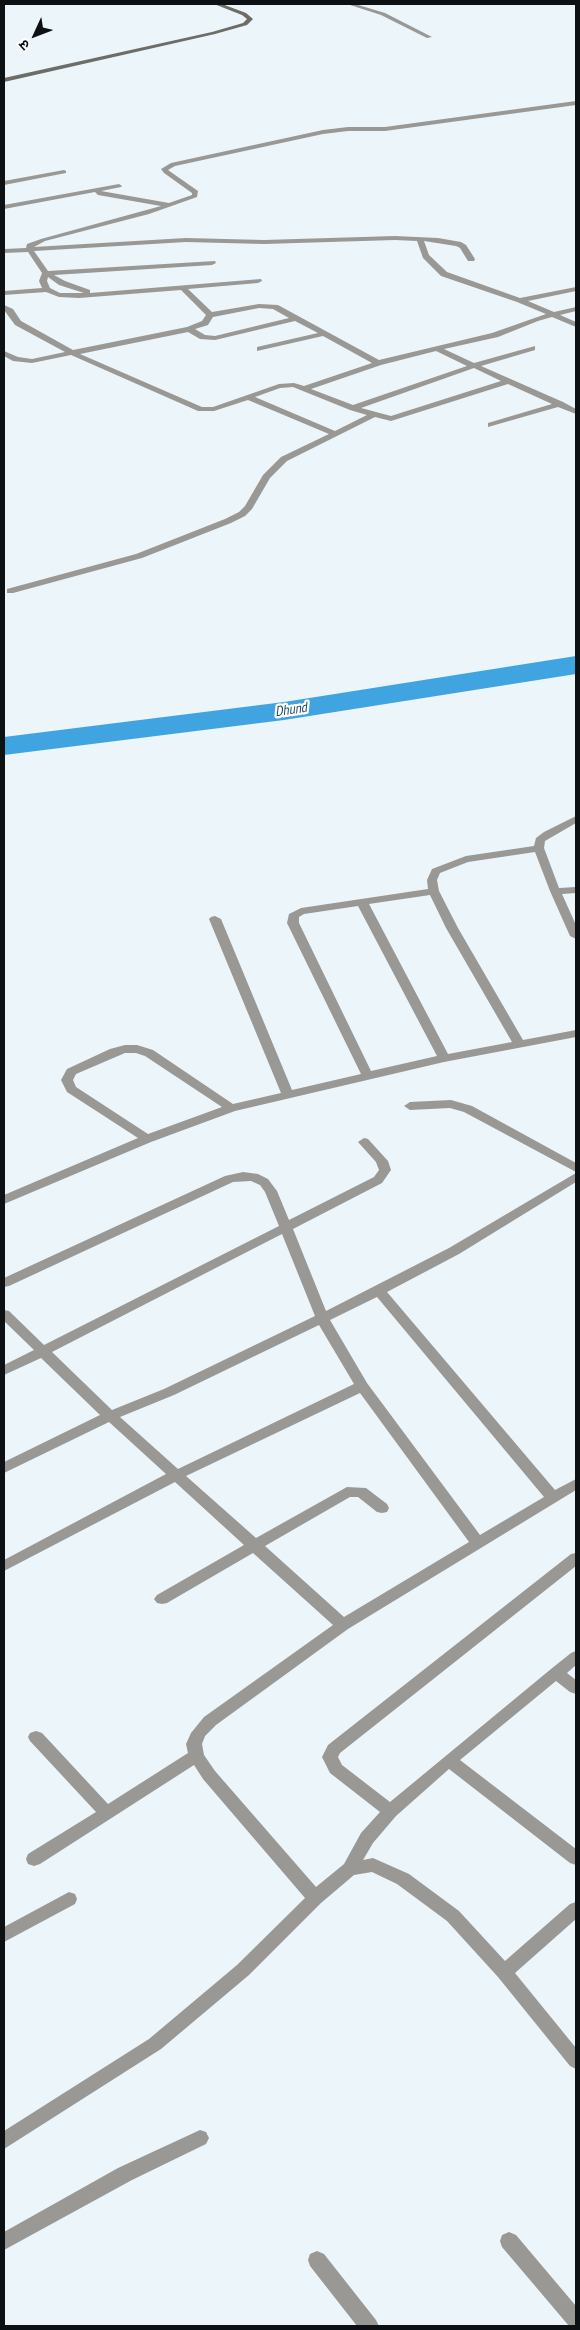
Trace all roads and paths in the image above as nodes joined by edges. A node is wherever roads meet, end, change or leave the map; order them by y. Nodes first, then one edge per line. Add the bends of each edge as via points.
1 (217, 4) edge
2 (350, 4) edge
3 (429, 37) dead end
4 (4, 80) edge
5 (576, 103) edge
6 (64, 172) dead end
7 (4, 183) edge
8 (119, 186) dead end
9 (89, 191) junction
10 (172, 205) junction
11 (4, 207) edge
12 (420, 239) junction
13 (4, 243) edge
14 (4, 250) edge
15 (31, 252) junction
16 (471, 259) dead end
17 (212, 263) dead end
18 (46, 272) junction
19 (258, 281) dead end
20 (182, 287) junction
21 (576, 289) edge
22 (46, 290) junction
23 (4, 293) edge
24 (94, 294) junction
25 (520, 300) junction
26 (4, 307) edge
27 (576, 310) edge
28 (553, 314) junction
29 (210, 315) junction
30 (297, 318) junction
31 (576, 325) edge
32 (189, 329) junction
33 (324, 334) junction
34 (437, 348) junction
35 (532, 348) dead end
36 (260, 349) dead end
37 (4, 353) edge
38 (72, 353) junction
39 (378, 363) junction
40 (476, 365) junction
41 (510, 381) junction
42 (306, 388) junction
43 (248, 397) junction
44 (560, 404) junction
45 (353, 408) junction
46 (576, 412) edge
47 (373, 415) junction
48 (491, 425) dead end
49 (334, 433) junction
50 (10, 591) dead end
51 (576, 819) edge
52 (538, 848) junction
53 (576, 890) edge
54 (434, 891) junction
55 (555, 891) junction
56 (362, 902) junction
57 (215, 919) dead end
58 (576, 936) edge
59 (576, 1034) edge
60 (519, 1044) junction
61 (444, 1058) junction
62 (367, 1075) junction
63 (287, 1094) junction
64 (410, 1106) dead end
65 (231, 1108) junction
66 (147, 1139) junction
67 (364, 1142) dead end
68 (576, 1168) edge
69 (576, 1177) edge
70 (4, 1200) edge
71 (286, 1227) junction
72 (4, 1283) edge
73 (380, 1291) junction
74 (4, 1314) edge
75 (322, 1320) junction
76 (43, 1352) junction
77 (4, 1371) edge
78 (362, 1386) junction
79 (110, 1416) junction
80 (4, 1468) edge
81 (177, 1475) junction
82 (576, 1484) edge
83 (553, 1498) junction
84 (382, 1508) dead end
85 (478, 1544) junction
86 (256, 1546) junction
87 (576, 1558) edge
88 (4, 1566) edge
89 (162, 1599) dead end
90 (343, 1625) junction
91 (576, 1657) edge
92 (556, 1673) junction
93 (576, 1688) edge
94 (36, 1737) dead end
95 (196, 1756) junction
96 (449, 1760) junction
97 (390, 1811) junction
98 (107, 1813) junction
99 (576, 1858) edge
100 (34, 1859) dead end
101 (350, 1869) junction
102 (315, 1898) junction
103 (68, 1899) dead end
104 (574, 1914) edge
105 (4, 1935) edge
106 (504, 1972) junction
107 (576, 2060) edge
108 (200, 2138) dead end
109 (4, 2141) edge
110 (509, 2241) dead end
111 (4, 2242) edge
112 (317, 2260) dead end
113 (576, 2320) edge
114 (369, 2326) edge

1 - 4 street via 250,19 245,24 214,34
2 - 3 street via 383,14
5 - 10 street via 385,129 323,132 173,164 164,169 166,172 196,192 195,196
6 - 7 street
8 - 9 street
9 - 10 street
9 - 11 street
10 - 15 street via 43,240 30,246
12 - 15 street via 264,242 203,239
12 - 16 street via 458,244
12 - 25 street via 426,256 444,274
13 - 14 street
14 - 15 street
15 - 18 street
17 - 18 street
18 - 22 street via 43,282
18 - 24 street via 70,286
19 - 20 street
20 - 24 street
20 - 29 street
21 - 25 street
22 - 23 street
22 - 24 street via 59,295
25 - 28 street
26 - 38 street via 18,323
27 - 28 street
28 - 31 street
28 - 34 street via 495,335
29 - 30 street via 267,305 276,306
29 - 32 street via 206,323
30 - 32 street via 215,338 203,337
30 - 33 street
32 - 38 street
33 - 36 street
33 - 39 street
34 - 39 street
34 - 40 street
35 - 40 street
37 - 38 street via 32,361
38 - 43 street via 201,409 214,409
39 - 42 street
40 - 41 street
40 - 45 street
41 - 44 street
41 - 47 street via 399,418
42 - 43 street via 285,385
42 - 45 street
43 - 49 street
44 - 46 street
44 - 48 street
45 - 47 street
47 - 49 street
49 - 50 street via 284,459 266,477 249,507 228,521 139,556
51 - 52 street via 540,840
52 - 54 street via 489,854 449,864 436,871 432,880
52 - 55 street
53 - 55 street
54 - 56 street
54 - 60 street
55 - 58 street
56 - 61 street
56 - 62 street via 302,911 293,916 293,923
57 - 63 street
59 - 60 street
60 - 61 street
61 - 62 street
62 - 63 street
63 - 65 street
64 - 68 street via 451,1104 468,1109
65 - 66 street
65 - 66 street via 149,1053 137,1049 114,1052 71,1072 67,1080 72,1088
66 - 70 street
67 - 71 street via 382,1161 385,1170 378,1180
69 - 73 street
71 - 72 street via 264,1182 243,1176 228,1179
71 - 75 street
71 - 76 street
73 - 75 street
73 - 83 street
74 - 76 street
75 - 78 street
75 - 79 street
76 - 77 street
76 - 79 street
78 - 81 street
78 - 85 street
79 - 80 street
79 - 81 street
81 - 86 street
81 - 88 street
82 - 83 street
83 - 85 street
84 - 86 street via 361,1492 347,1492
85 - 90 street
86 - 89 street
86 - 90 street
87 - 97 street via 334,1749 330,1758 336,1768
90 - 95 street via 210,1721 194,1744
91 - 92 street
92 - 93 street
92 - 96 street
94 - 98 street
95 - 98 street
95 - 102 street via 208,1775
96 - 97 street
96 - 99 street
97 - 101 street via 367,1838
98 - 100 street
101 - 102 street
101 - 106 street via 373,1865 403,1879 453,1916
102 - 109 street via 243,1970 155,2044
103 - 105 street
104 - 106 street
106 - 107 street
108 - 111 street via 125,2174
110 - 113 street
112 - 114 street

